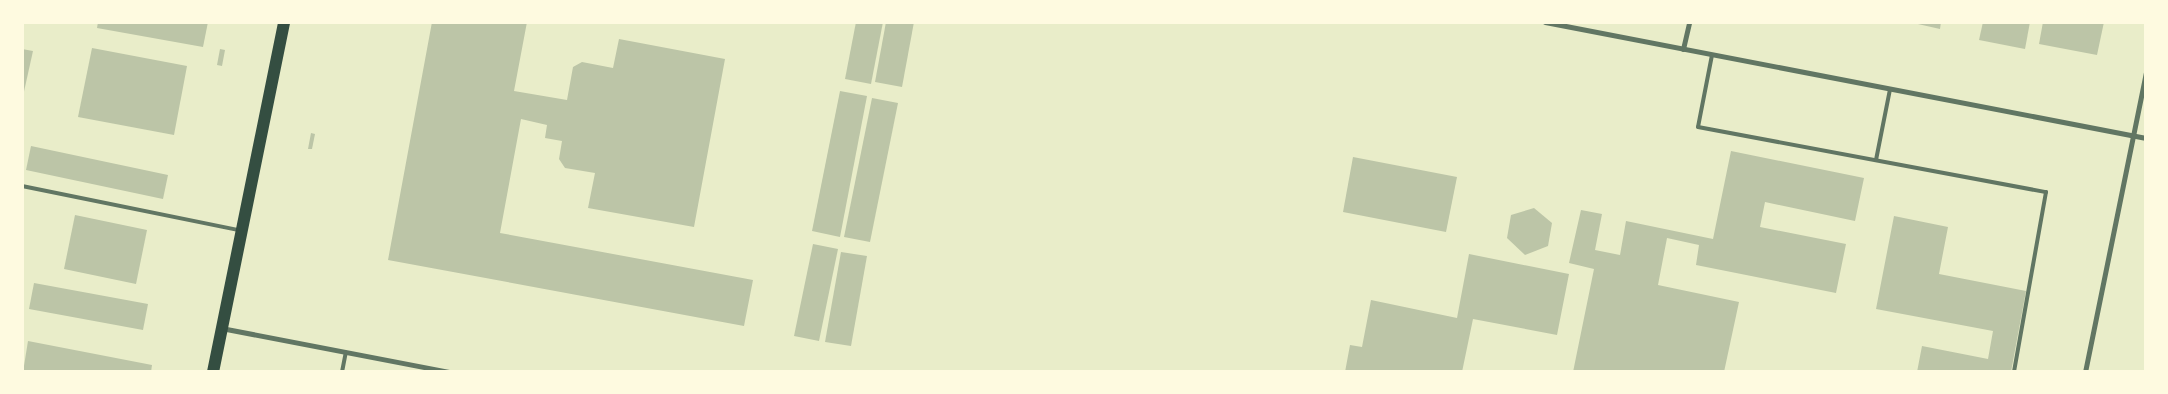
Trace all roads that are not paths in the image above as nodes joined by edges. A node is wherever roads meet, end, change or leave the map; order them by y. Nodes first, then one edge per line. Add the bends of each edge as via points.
1 (284, 22) edge
2 (1545, 22) edge
3 (1688, 22) edge
4 (1683, 49) junction
5 (1712, 55) junction
6 (2146, 73) edge
7 (1890, 89) junction
8 (2133, 136) junction
9 (2146, 138) edge
10 (1876, 160) junction
11 (22, 186) edge
12 (241, 231) junction
13 (221, 328) junction
14 (346, 352) junction
15 (213, 372) edge
16 (342, 372) edge
17 (449, 372) edge
18 (2014, 372) edge
19 (2084, 372) edge

1 - 12 main road
2 - 4 street
3 - 4 street
4 - 5 street
5 - 7 street
5 - 10 lane via 1698,127
6 - 8 street
7 - 8 street
7 - 10 lane
8 - 9 street
8 - 19 street
10 - 18 lane via 2046,192
11 - 12 lane
12 - 13 main road
13 - 14 street
13 - 15 main road
14 - 16 lane
14 - 17 street

